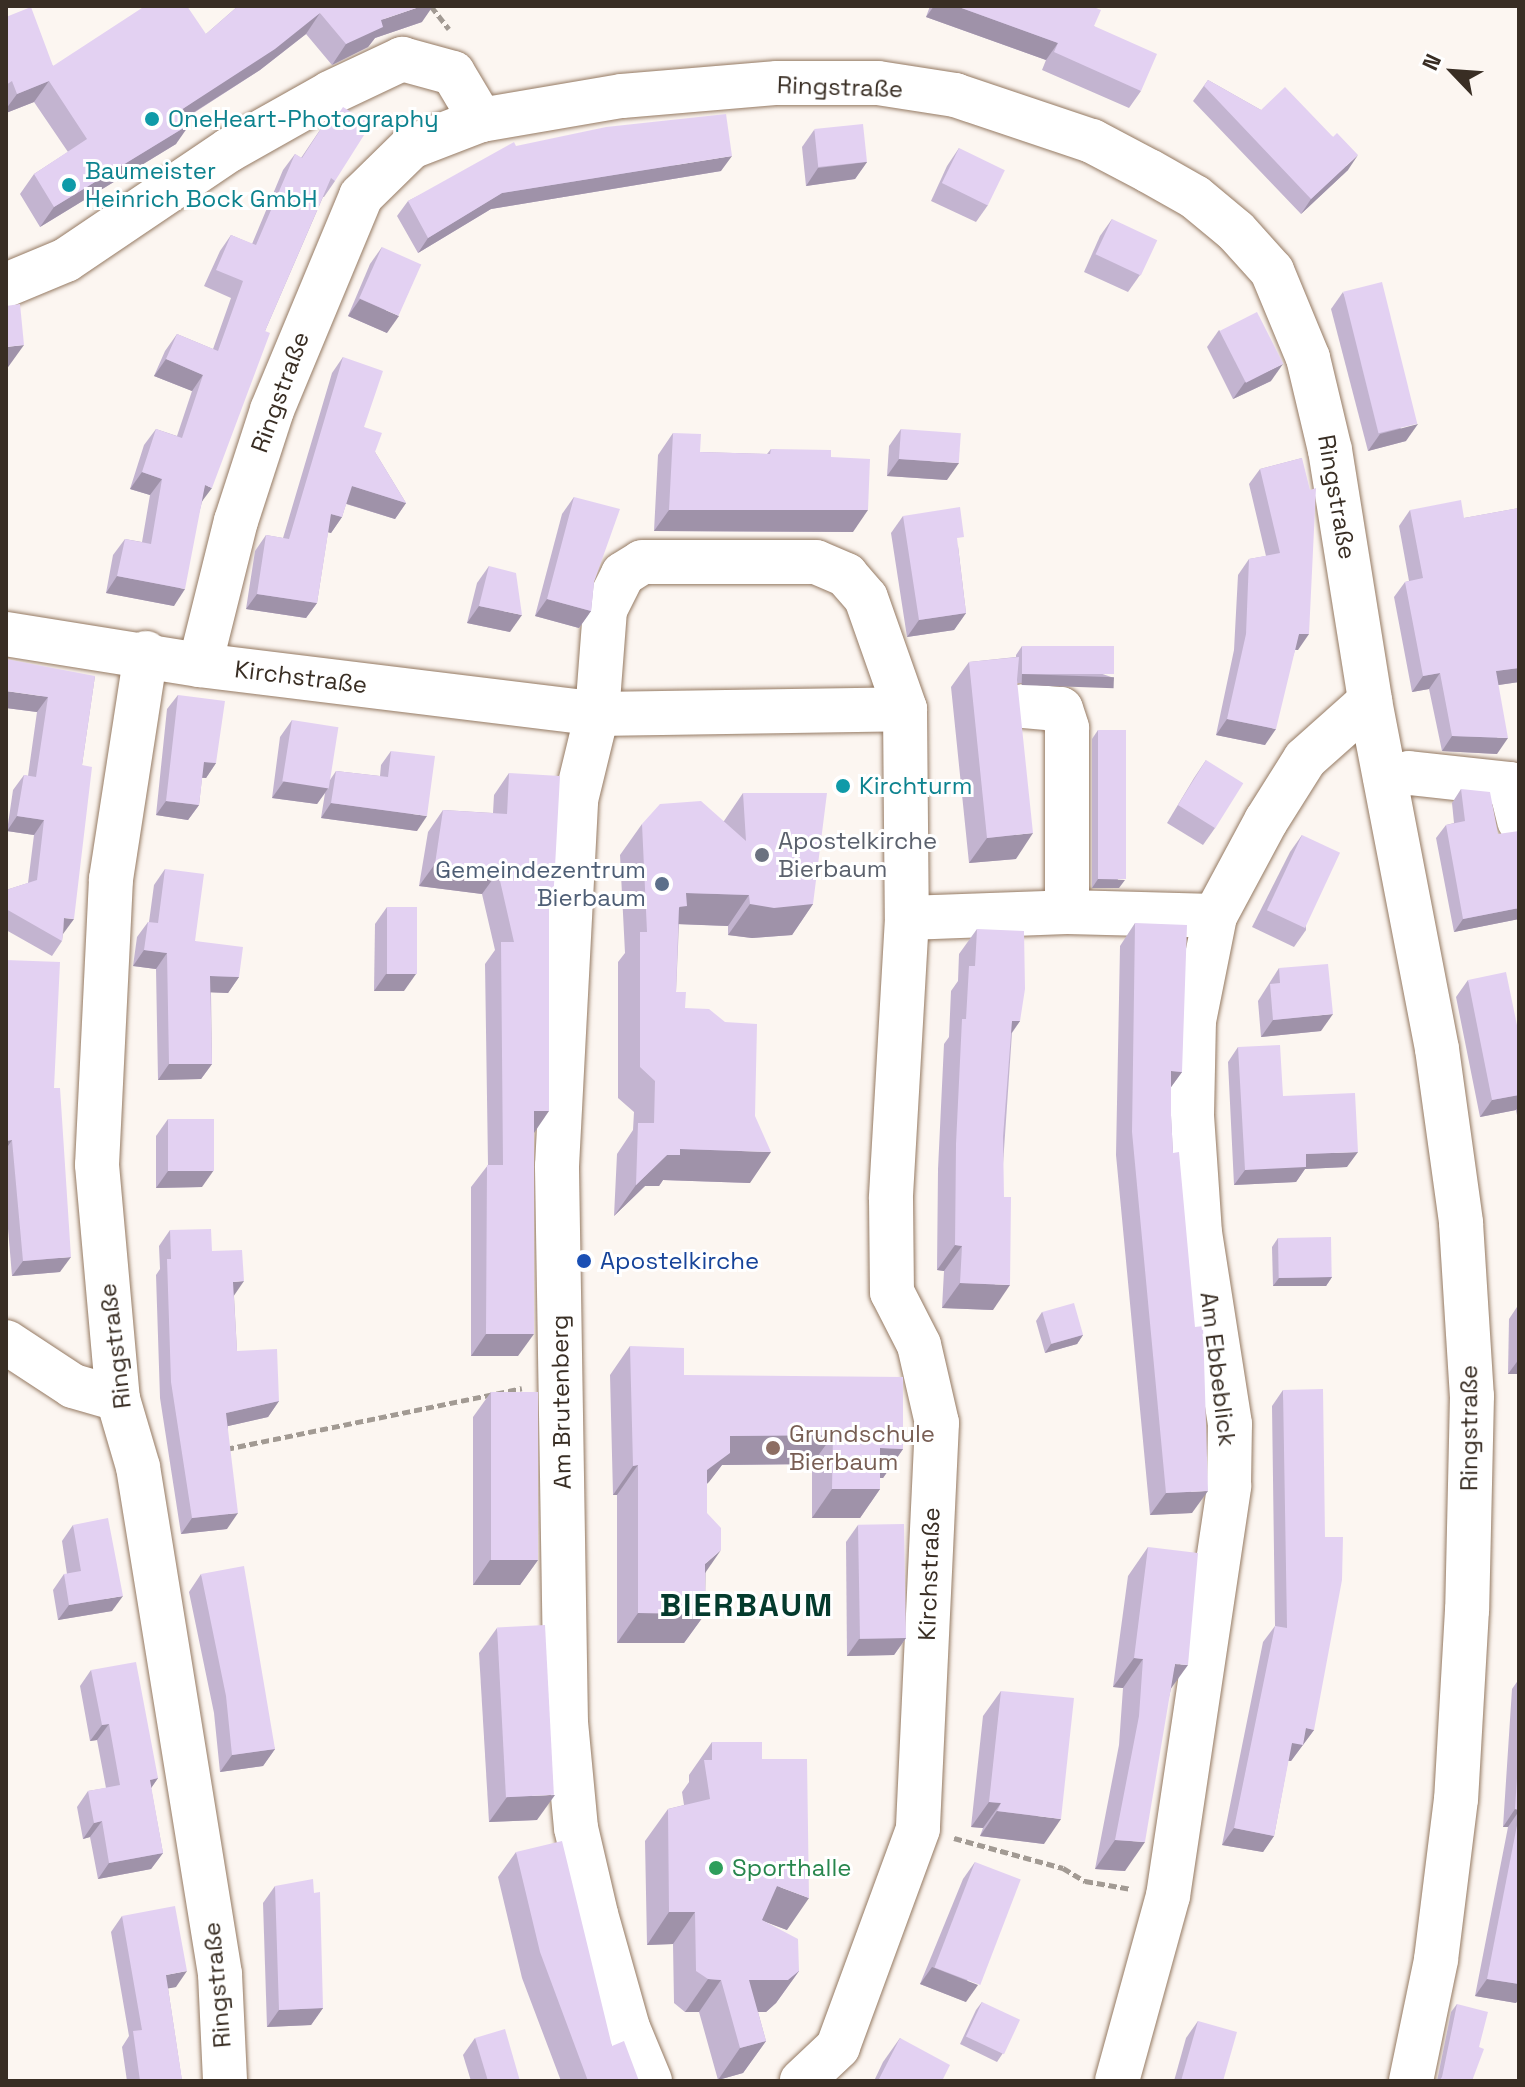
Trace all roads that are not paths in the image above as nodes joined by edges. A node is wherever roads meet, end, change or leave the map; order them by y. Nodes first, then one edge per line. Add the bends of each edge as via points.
1 (481, 120) junction
2 (6, 285) edge
3 (6, 634) edge
4 (146, 653) junction
5 (200, 665) junction
6 (1370, 701) junction
7 (1024, 706) dead end
8 (905, 709) junction
9 (597, 714) junction
10 (1385, 777) junction
11 (1519, 821) edge
12 (1067, 912) junction
13 (1215, 916) junction
14 (907, 918) junction
15 (6, 1342) edge
16 (118, 1399) junction
17 (225, 2081) edge
18 (650, 2081) edge
19 (802, 2081) edge
20 (1117, 2081) edge
21 (1411, 2081) edge

1 - 2 street via 453,73 402,59 229,150 66,260
1 - 5 street, Ringstraße via 411,147 361,196 272,410 236,521
1 - 6 street, Ringstraße via 622,96 777,83 878,83 955,95 1092,141 1195,197 1272,271 1308,358 1330,450
3 - 4 street, Kirchstraße
4 - 5 street, Kirchstraße
4 - 16 street, Ringstraße via 111,879 101,1008 97,1165
5 - 9 street, Kirchstraße
6 - 10 street, Ringstraße
6 - 13 street, Am Ebbeblick via 1305,759
7 - 12 street via 1061,709 1067,728
8 - 9 street, Kirchstraße
8 - 9 street, Kirchstraße via 866,598 846,575 816,562 642,562 623,574 605,610
8 - 14 street, Kirchstraße
9 - 18 street, Am Brutenberg via 576,800 557,1166 566,1723 576,1828 628,2028
10 - 11 street via 1409,773 1510,784
10 - 21 street, Ringstraße via 1437,1049 1461,1223 1472,1396 1456,1799 1436,1960
12 - 13 street
12 - 14 street
13 - 20 street, Am Ebbeblick via 1194,1021 1192,1115 1200,1233 1230,1424 1229,1486 1168,1896
14 - 19 street, Kirchstraße via 891,1199 892,1292 919,1345 937,1423 918,1829 838,2047
15 - 16 street via 73,1386
16 - 17 street, Ringstraße via 138,1467 215,1943

